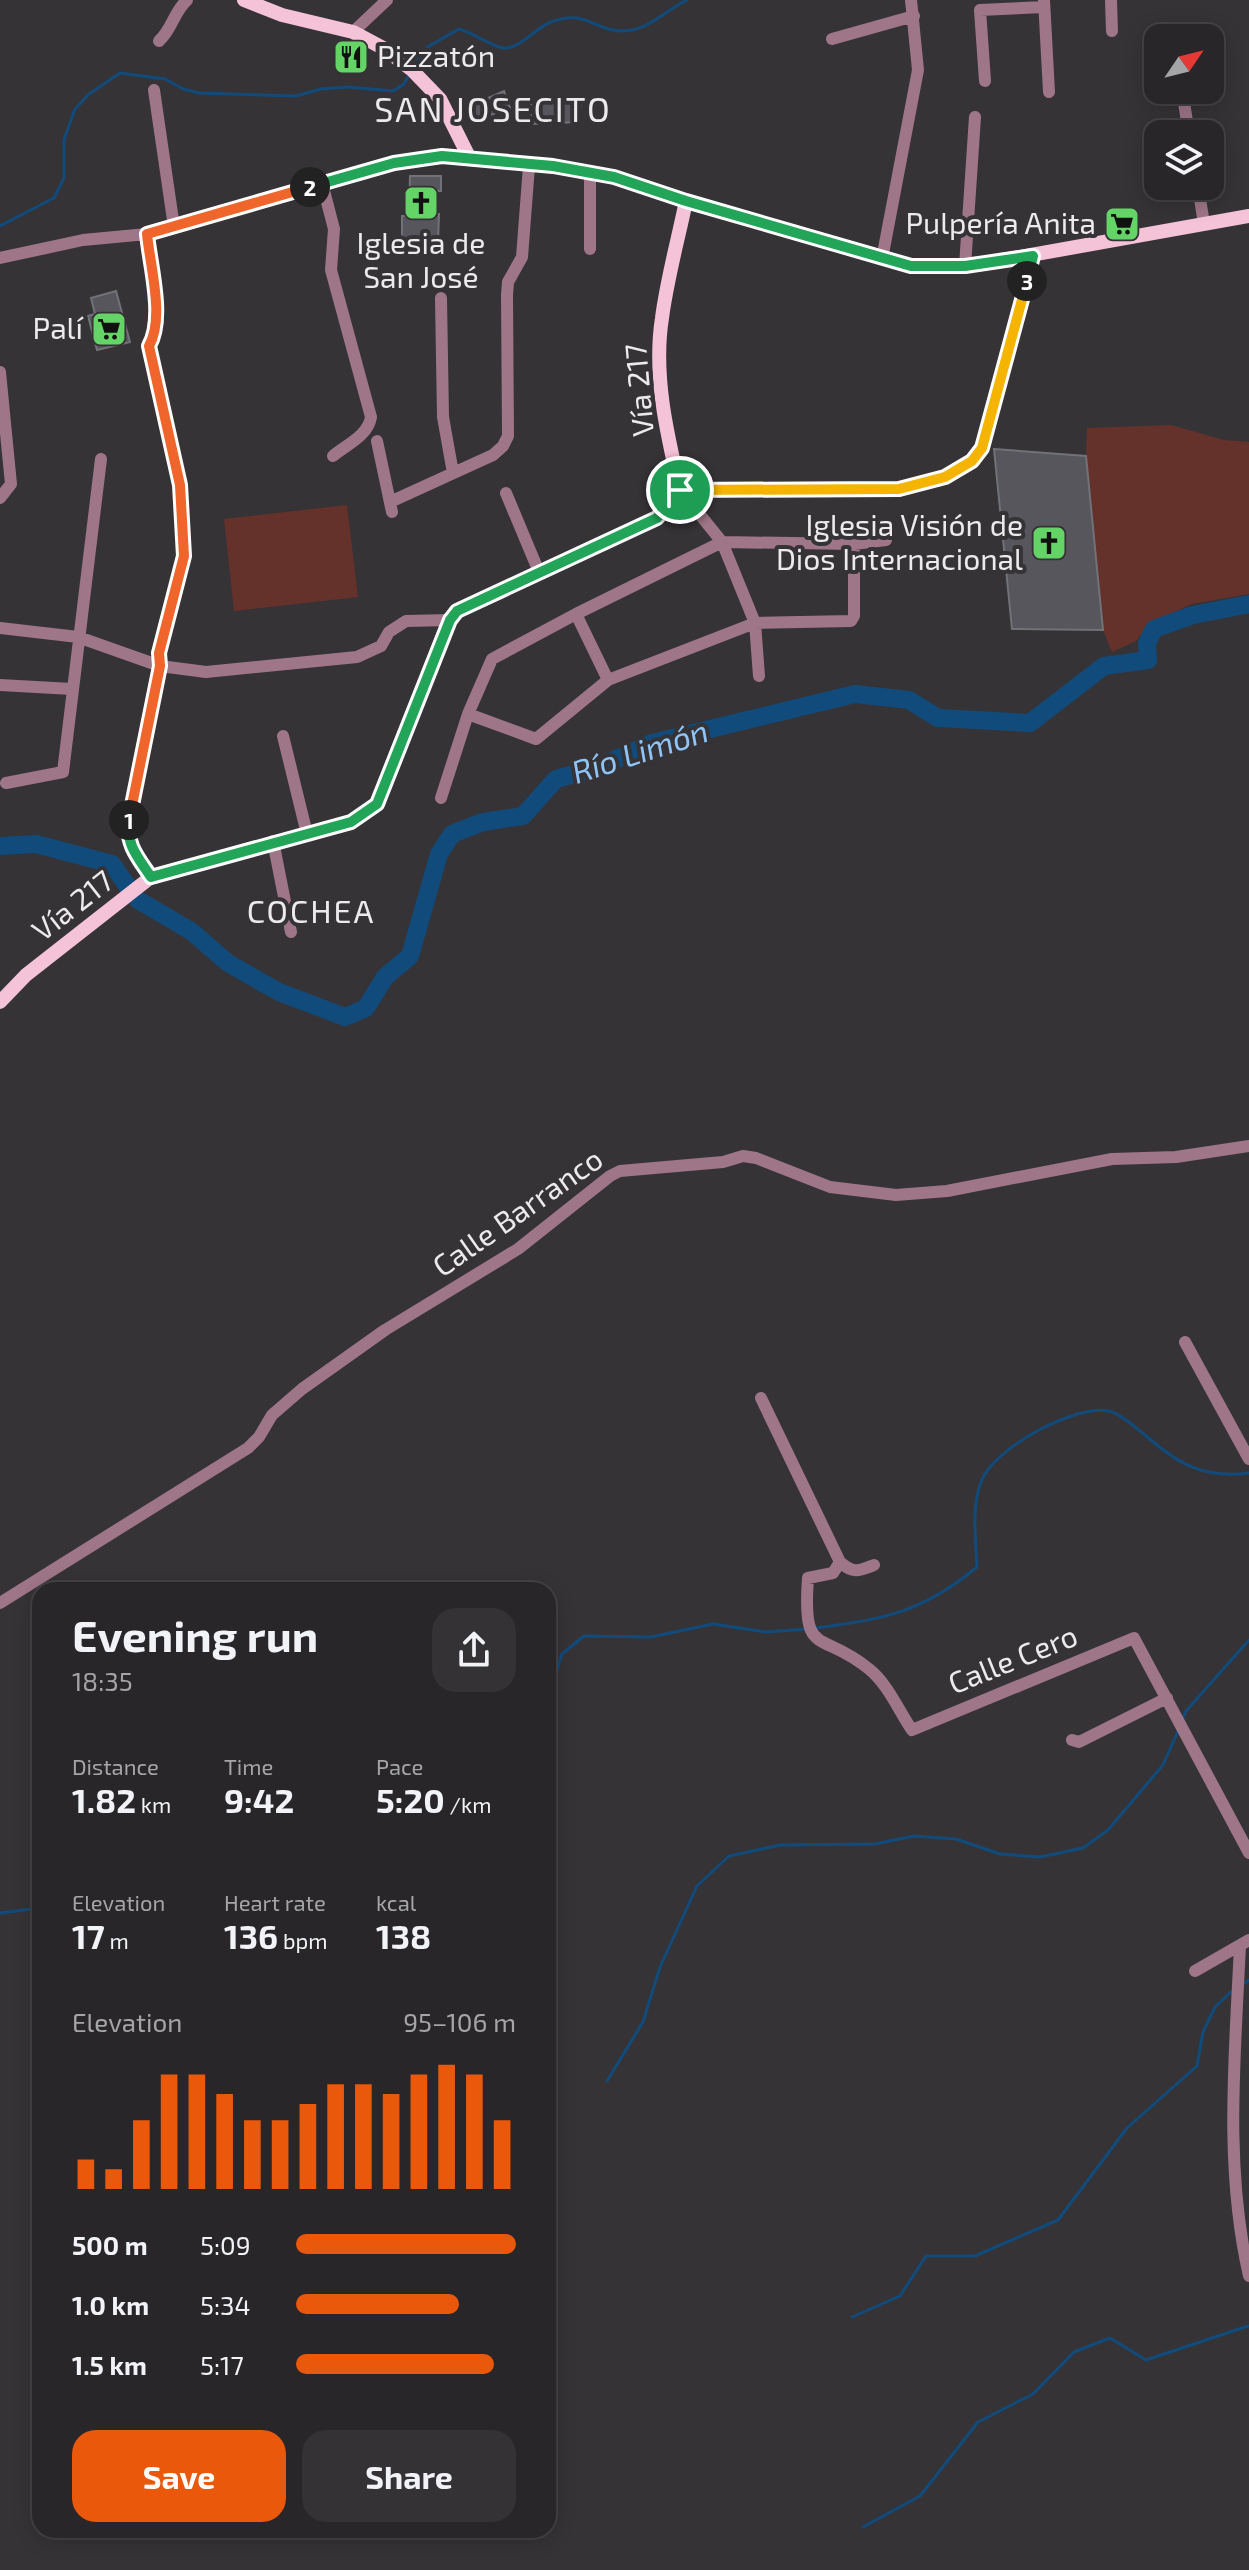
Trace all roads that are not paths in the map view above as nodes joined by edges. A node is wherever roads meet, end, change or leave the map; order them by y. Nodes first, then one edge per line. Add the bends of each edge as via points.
1 (187, 0) edge
2 (244, 0) edge
3 (387, 0) edge
4 (911, 0) edge
5 (1111, 0) edge
6 (1044, 3) edge
7 (914, 16) junction
8 (1112, 31) dead end
9 (353, 32) junction
10 (832, 39) dead end
11 (159, 41) dead end
12 (985, 81) dead end
13 (154, 90) dead end
14 (1049, 92) dead end
15 (975, 117) dead end
16 (470, 159) junction
17 (529, 166) junction
18 (590, 173) junction
19 (322, 183) junction
20 (1200, 200) edge
21 (686, 201) junction
22 (1249, 216) edge
23 (1204, 224) junction
24 (174, 227) junction
25 (147, 234) junction
26 (590, 249) dead end
27 (1033, 256) junction
28 (0, 258) edge
29 (882, 259) junction
30 (965, 266) junction
31 (441, 298) dead end
32 (0, 372) edge
33 (377, 441) dead end
34 (333, 456) dead end
35 (101, 459) dead end
36 (453, 473) junction
37 (680, 490) junction
38 (506, 493) dead end
39 (0, 498) edge
40 (886, 540) dead end
41 (722, 542) junction
42 (854, 544) junction
43 (539, 572) junction
44 (576, 614) junction
45 (450, 620) junction
46 (755, 623) junction
47 (0, 628) edge
48 (78, 637) junction
49 (160, 666) junction
50 (759, 676) dead end
51 (608, 680) junction
52 (0, 685) edge
53 (72, 689) junction
54 (468, 714) junction
55 (283, 736) dead end
56 (6, 783) dead end
57 (441, 798) dead end
58 (307, 834) junction
59 (273, 841) junction
60 (151, 877) junction
61 (291, 932) dead end
62 (0, 1002) edge
63 (1249, 1146) edge
64 (1185, 1342) dead end
65 (761, 1398) dead end
66 (1248, 1454) edge
67 (840, 1562) junction
68 (874, 1565) dead end
69 (34, 1582) edge
70 (32, 1583) edge
71 (0, 1603) edge
72 (1167, 1698) junction
73 (1072, 1740) dead end
74 (1244, 1829) edge
75 (1249, 1853) edge
76 (1244, 1942) edge
77 (1195, 1971) dead end
78 (1249, 2276) edge

1 - 11 street
2 - 9 main road
3 - 9 street
4 - 7 street
5 - 8 street
6 - 12 street via 980,10
6 - 14 street
7 - 10 street
7 - 29 street via 918,70
9 - 16 main road via 383,48 433,90
13 - 24 street
15 - 30 street
16 - 17 main road
16 - 19 street via 442,156 394,163
17 - 18 main road
17 - 36 street via 522,257 508,282 508,436 493,455
18 - 21 main road
18 - 26 street
19 - 24 street
19 - 34 street via 334,229 331,270 371,417 361,435
20 - 23 street
21 - 29 main road
21 - 37 main road, Vía 217 via 661,320 660,359 665,422
22 - 23 main road
23 - 27 main road
24 - 25 street
25 - 28 street via 83,240
25 - 49 street via 157,318 157,333 149,346 180,485 184,556
27 - 30 main road
27 - 37 street via 982,448 972,461 945,477 899,489
29 - 30 main road via 911,266
31 - 36 street via 443,417
32 - 39 street via 11,484
33 - 36 street via 391,507
35 - 48 street
37 - 41 street
37 - 43 main road via 657,518
38 - 43 street
40 - 42 street
41 - 42 street
41 - 44 street
41 - 46 street
42 - 46 street via 851,621
43 - 45 main road via 457,611
44 - 51 street
44 - 54 street via 488,662
45 - 49 street via 406,621 389,632 381,646 357,657 206,672
45 - 58 main road, Vía 217 via 377,804 351,822
46 - 50 street
46 - 51 street
47 - 48 street
48 - 49 street
48 - 53 street
49 - 60 street via 128,827 132,849
51 - 54 street via 536,739
52 - 53 street
53 - 56 street via 63,772
54 - 57 street
55 - 58 street
58 - 59 main road, Vía 217
59 - 60 main road, Vía 217
59 - 61 street
60 - 62 main road, Vía 217 via 26,975
63 - 69 street, Calle Barranco via 1176,1157 1112,1159 947,1191 896,1195 830,1187 743,1156 620,1171 518,1249 313,1381 272,1415 248,1448
64 - 66 street
65 - 67 street
67 - 68 street via 856,1572
67 - 72 street, Calle Cero via 833,1573 808,1578 809,1629 823,1644 872,1670 912,1730 1134,1638
70 - 71 street, Calle Barranco
72 - 73 street via 1079,1742
72 - 74 street
74 - 75 street
76 - 77 street
76 - 78 street via 1233,2164

